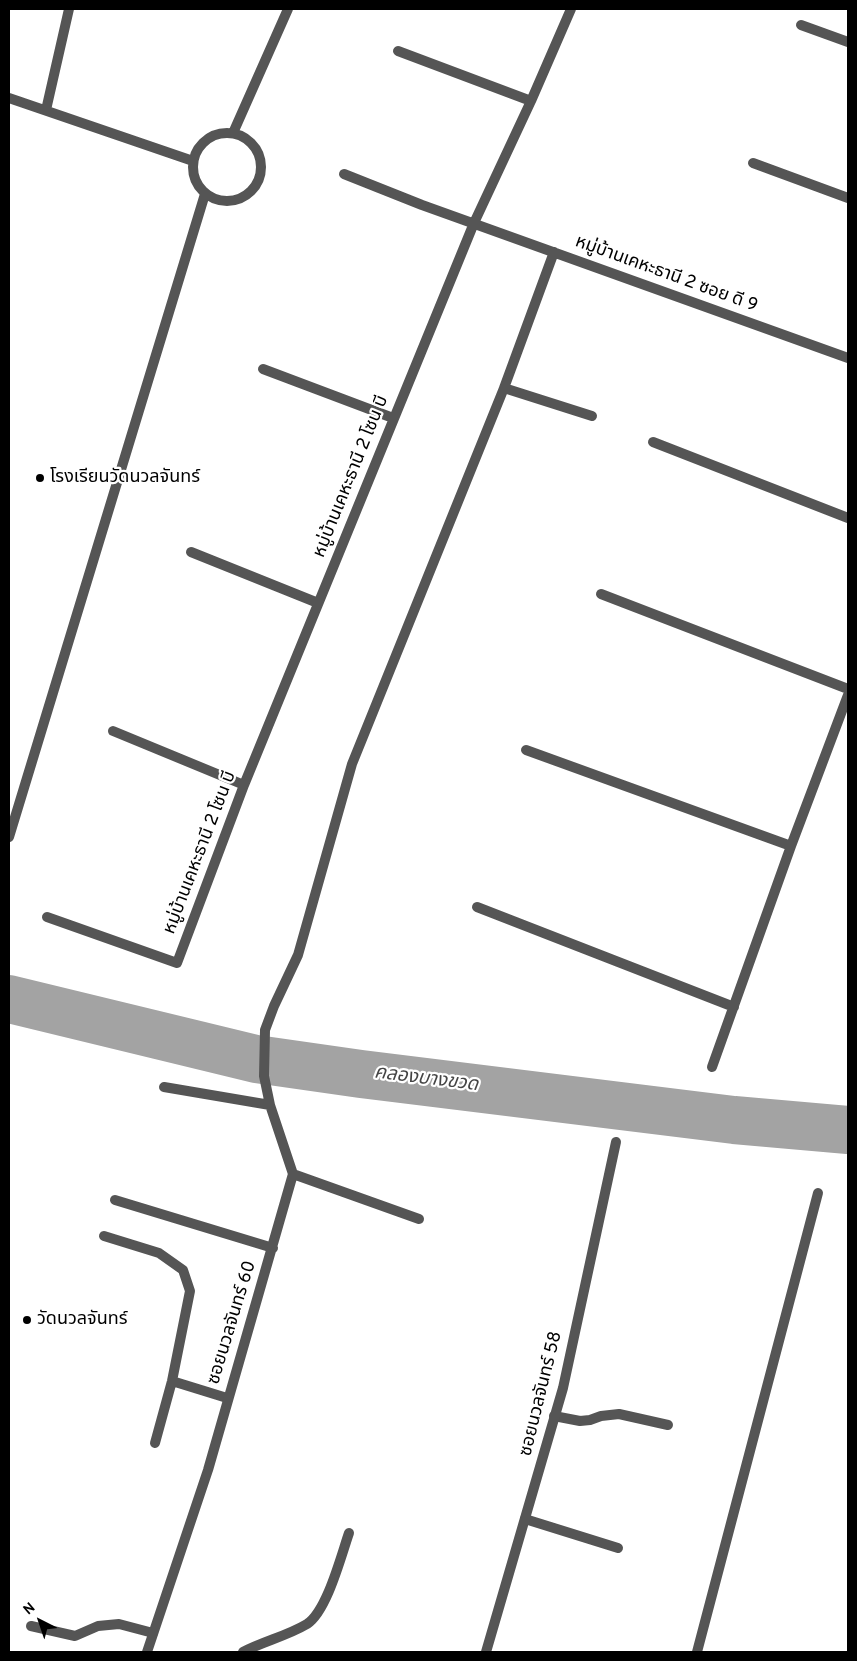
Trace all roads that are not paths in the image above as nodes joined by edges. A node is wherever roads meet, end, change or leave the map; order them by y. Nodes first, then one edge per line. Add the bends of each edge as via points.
1 (69, 9) edge
2 (288, 9) edge
3 (571, 9) edge
4 (801, 25) dead end
5 (848, 42) edge
6 (398, 50) dead end
7 (9, 98) edge
8 (531, 102) junction
9 (46, 110) junction
10 (233, 133) junction
11 (193, 161) junction
12 (753, 163) dead end
13 (344, 174) dead end
14 (205, 194) junction
15 (848, 198) edge
16 (474, 223) junction
17 (554, 252) junction
18 (848, 358) edge
19 (263, 369) dead end
20 (504, 388) junction
21 (592, 416) dead end
22 (393, 418) junction
23 (653, 442) dead end
24 (848, 518) edge
25 (191, 552) dead end
26 (601, 594) dead end
27 (318, 603) junction
28 (848, 689) edge
29 (848, 694) edge
30 (112, 731) dead end
31 (526, 750) dead end
32 (244, 785) junction
33 (9, 837) edge
34 (791, 846) junction
35 (477, 907) dead end
36 (46, 917) dead end
37 (734, 1007) junction
38 (712, 1067) dead end
39 (164, 1087) dead end
40 (270, 1105) junction
41 (616, 1142) dead end
42 (293, 1174) junction
43 (818, 1193) dead end
44 (114, 1200) dead end
45 (419, 1219) dead end
46 (104, 1236) dead end
47 (273, 1248) junction
48 (172, 1381) junction
49 (227, 1398) junction
50 (554, 1416) junction
51 (668, 1425) dead end
52 (155, 1443) dead end
53 (525, 1520) junction
54 (349, 1533) dead end
55 (618, 1548) dead end
56 (31, 1626) dead end
57 (153, 1633) junction
58 (147, 1652) edge
59 (243, 1652) edge
60 (486, 1652) edge
61 (697, 1652) edge

1 - 9 street
2 - 10 street
3 - 8 street, หมู่บ้านเคหะธานี 2 โซน บี
4 - 5 street
6 - 8 street
7 - 9 street
8 - 16 street, หมู่บ้านเคหะธานี 2 โซน บี
9 - 11 street
10 - 11 street via 212,136 203,142
10 - 14 street via 245,137 260,157 262,169 258,182 241,199 228,202
11 - 14 street via 197,185
12 - 15 street
13 - 16 street, หมู่บ้านเคหะธานี 2 ซอย ดี 9
14 - 33 street
16 - 17 street, หมู่บ้านเคหะธานี 2 ซอย ดี 9
16 - 22 street, หมู่บ้านเคหะธานี 2 โซน บี
17 - 18 street, หมู่บ้านเคหะธานี 2 ซอย ดี 9
17 - 20 street
19 - 22 street
20 - 21 street
20 - 40 street via 352,764 298,954 265,1030 264,1076
22 - 27 street, หมู่บ้านเคหะธานี 2 โซน บี
23 - 24 street
25 - 27 street
26 - 28 street
27 - 32 street, หมู่บ้านเคหะธานี 2 โซน บี
29 - 34 street
30 - 32 street
31 - 34 street
32 - 36 street, หมู่บ้านเคหะธานี 2 โซน บี via 177,964
34 - 37 street
35 - 37 street
37 - 38 street
39 - 40 street
40 - 42 street
41 - 50 street, ซอยนวลจันทร์ 58
42 - 45 street
42 - 47 street, ซอยนวลจันทร์ 60
43 - 61 street
44 - 47 street
46 - 48 street via 159,1253 183,1270 190,1291
47 - 49 street, ซอยนวลจันทร์ 60
48 - 49 street
48 - 52 street
49 - 57 street, ซอยนวลจันทร์ 60 via 208,1470
50 - 51 street via 580,1421 619,1414
50 - 53 street, ซอยนวลจันทร์ 58
53 - 55 street
53 - 60 street, ซอยนวลจันทร์ 58
54 - 59 street via 322,1608 309,1623
56 - 57 street via 75,1636 98,1626 119,1624
57 - 58 street, ซอยนวลจันทร์ 60

